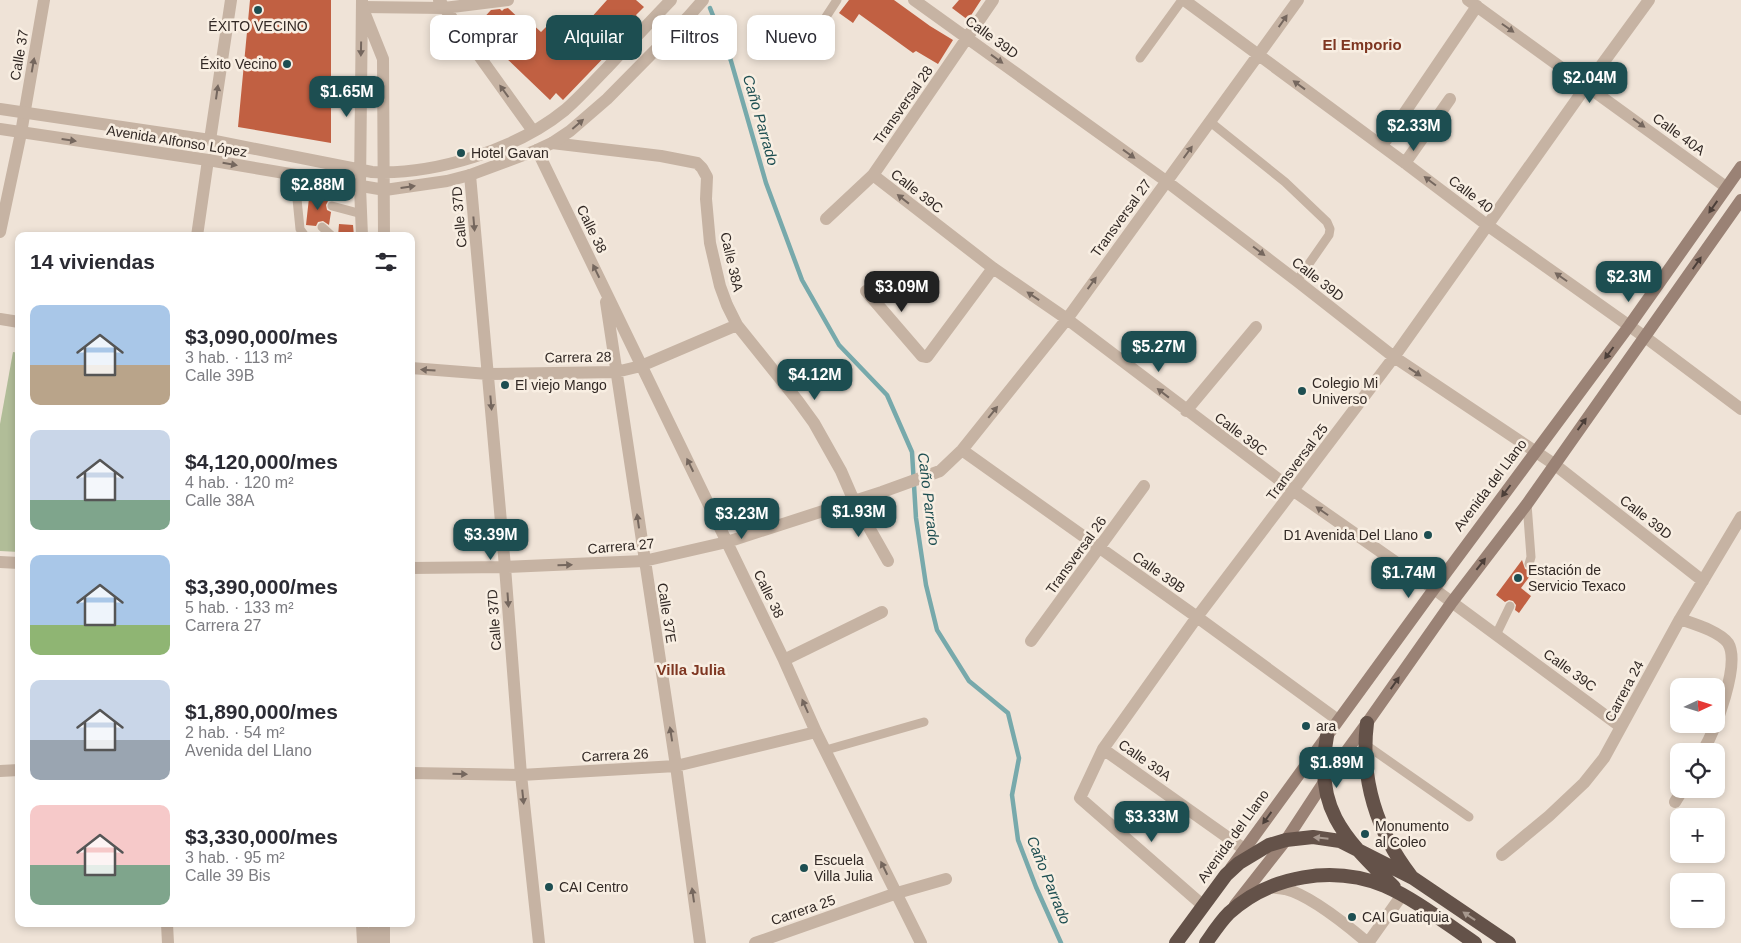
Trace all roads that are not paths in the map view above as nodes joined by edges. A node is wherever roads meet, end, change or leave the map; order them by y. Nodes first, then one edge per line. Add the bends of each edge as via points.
1 (44, 0) edge
2 (231, 0) edge
3 (508, 0) edge
4 (671, 0) edge
5 (703, 0) edge
6 (837, 0) edge
7 (914, 0) edge
8 (993, 0) edge
9 (1183, 0) edge
10 (1298, 0) edge
11 (1649, 0) edge
12 (362, 3) edge
13 (1472, 3) edge
14 (442, 4) edge
15 (827, 15) edge
16 (968, 38) junction
17 (1259, 56) junction
18 (1140, 58) dead end
19 (1587, 85) junction
20 (1450, 99) dead end
21 (0, 109) edge
22 (24, 113) junction
23 (1210, 121) junction
24 (0, 129) edge
25 (533, 131) junction
26 (21, 132) junction
27 (210, 140) junction
28 (552, 143) junction
29 (1382, 146) junction
30 (537, 150) junction
31 (208, 160) junction
32 (1405, 163) junction
33 (1741, 167) edge
34 (360, 169) junction
35 (384, 172) junction
36 (290, 174) junction
37 (470, 175) junction
38 (873, 175) junction
39 (310, 178) junction
40 (1166, 181) junction
41 (360, 187) junction
42 (1726, 187) junction
43 (385, 190) junction
44 (313, 194) dead end
45 (1741, 200) edge
46 (332, 206) dead end
47 (362, 214) junction
48 (826, 218) dead end
49 (1487, 225) junction
50 (322, 227) dead end
51 (0, 232) edge
52 (198, 232) edge
53 (302, 232) edge
54 (328, 232) edge
55 (362, 232) edge
56 (384, 232) edge
57 (992, 268) junction
58 (1297, 281) junction
59 (604, 289) junction
60 (866, 291) dead end
61 (0, 319) edge
62 (1067, 319) junction
63 (15, 321) edge
64 (737, 325) junction
65 (1629, 326) junction
66 (1256, 327) dead end
67 (1645, 337) junction
68 (1394, 357) junction
69 (642, 366) junction
70 (415, 368) edge
71 (616, 372) junction
72 (488, 374) junction
73 (1741, 410) edge
74 (1186, 411) junction
75 (962, 450) junction
76 (1535, 452) junction
77 (1554, 464) junction
78 (1144, 486) dead end
79 (1294, 491) junction
80 (854, 502) junction
81 (1527, 504) junction
82 (1741, 517) edge
83 (727, 542) junction
84 (1099, 548) junction
85 (644, 561) junction
86 (888, 561) dead end
87 (0, 562) edge
88 (15, 563) edge
89 (1528, 564) dead end
90 (505, 567) junction
91 (415, 568) edge
92 (1703, 581) junction
93 (1434, 589) junction
94 (1452, 602) junction
95 (1510, 606) dead end
96 (882, 612) dead end
97 (1197, 617) junction
98 (1680, 619) junction
99 (1496, 635) junction
100 (1031, 641) dead end
101 (784, 660) junction
102 (1338, 720) junction
103 (924, 722) dead end
104 (1367, 723) junction
105 (1621, 727) junction
106 (816, 732) junction
107 (1327, 736) junction
108 (1707, 743) edge
109 (1366, 745) junction
110 (1103, 748) junction
111 (826, 750) junction
112 (676, 766) junction
113 (0, 770) edge
114 (15, 770) edge
115 (415, 773) edge
116 (521, 775) junction
117 (1324, 782) junction
118 (1677, 798) edge
119 (1675, 802) dead end
120 (1469, 817) dead end
121 (1286, 840) junction
122 (1244, 849) junction
123 (1357, 850) junction
124 (1502, 855) dead end
125 (1226, 875) junction
126 (1413, 878) junction
127 (946, 879) dead end
128 (1269, 888) junction
129 (897, 893) junction
130 (1402, 895) junction
131 (1202, 907) junction
132 (1228, 915) junction
133 (167, 927) edge
134 (362, 927) edge
135 (375, 927) edge
136 (384, 927) edge
137 (790, 937) edge
138 (168, 943) edge
139 (363, 943) edge
140 (372, 943) edge
141 (384, 943) edge
142 (539, 943) edge
143 (700, 943) edge
144 (755, 943) edge
145 (921, 943) edge
146 (1176, 943) edge
147 (1206, 943) edge
148 (1368, 943) edge
149 (1475, 943) edge
150 (1509, 943) edge

22 -> 1 street, Calle 37
27 -> 2 street
3 - 14 street
4 - 25 street, Avenida Alfonso López via 576,100
28 -> 5 street, Avenida Alfonso López via 607,99
6 - 15 lane
7 - 16 street, Calle 39D
8 - 16 street, Transversal 28
9 - 17 street, Calle 40
9 - 18 lane
17 -> 10 street, Transversal 27
11 - 19 street, Transversal 25
12 - 14 street
12 -> 34 street
12 - 35 street via 383,59
13 -> 19 street, Calle 40A
13 - 29 street
25 -> 14 street
16 - 38 street, Transversal 28
16 -> 40 street, Calle 39D
17 - 23 street, Transversal 27
29 -> 17 street, Calle 40
19 -> 42 street, Calle 40A
19 - 49 street, Transversal 25
20 - 32 street
21 - 22 street, Avenida Alfonso López
22 - 26 street, Calle 37
22 - 27 street, Avenida Alfonso López
40 -> 23 street, Transversal 27
23 - 58 lane via 1285,182 1327,222 1329,235
24 - 26 street, Avenida Alfonso López
25 - 35 street, Avenida Alfonso López via 468,159
26 -> 31 street, Avenida Alfonso López
26 - 51 street, Calle 37
27 - 34 street, Avenida Alfonso López
28 - 30 street, Avenida Alfonso López
28 - 64 street, Calle 38A via 697,163 706,177 714,265
29 - 32 street, Calle 40
30 - 37 street, Avenida Alfonso López
59 -> 30 street, Calle 38
31 -> 36 street, Avenida Alfonso López
31 - 52 street
49 -> 32 street, Calle 40
33 - 42 main road, Avenida del Llano
34 - 35 street, Avenida Alfonso López
34 - 41 street
35 - 43 street
36 - 39 street, Avenida Alfonso López
36 - 53 lane via 296,189
43 -> 37 street, Avenida Alfonso López
37 -> 72 street, Calle 37D
38 - 48 street, Transversal 28
57 -> 38 street, Calle 39C
39 - 41 street, Avenida Alfonso López
39 - 44 lane
40 -> 58 street, Calle 39D
62 -> 40 street, Transversal 27
41 - 43 street, Avenida Alfonso López
41 - 47 street
42 -> 65 main road, Avenida del Llano
43 - 56 street
67 -> 45 main road
46 - 47 lane
47 - 55 street
65 -> 49 street, Calle 40
49 - 68 street, Transversal 25
50 - 54 lane
57 - 60 street via 928,357 922,356
62 -> 57 street, Calle 39C
58 - 68 street, Calle 39D
59 - 69 street, Calle 38
59 - 71 street, Calle 37E
61 - 63 street
74 -> 62 street, Calle 39C
75 -> 62 street, Transversal 27
64 - 69 street, Carrera 28
64 - 80 street, Calle 38A via 814,423 841,470
65 - 67 street, Calle 40
65 -> 76 main road, Avenida del Llano
66 - 74 street
67 - 73 street, Calle 40
77 -> 67 main road
68 -> 76 street, Calle 39D
68 - 79 street, Transversal 25
69 - 71 street, Carrera 28
83 -> 69 street, Calle 38
72 -> 70 street, Carrera 28
71 - 72 street, Carrera 28
85 -> 71 street, Calle 37E
72 -> 90 street, Calle 37D
74 - 79 street, Calle 39C
75 - 80 street, Carrera 27 via 940,471
75 - 84 street, Calle 39B
76 - 77 street, Calle 39D
76 -> 93 main road, Avenida del Llano
77 - 81 main road
77 - 92 street, Calle 39D
78 - 84 street, Transversal 26
93 -> 79 street, Calle 39C
79 - 97 street, Transversal 25
80 - 83 street, Carrera 27
80 - 86 street, Calle 38A
81 - 89 lane via 1531,557
94 -> 81 main road
82 - 92 street, Carrera 24
83 - 85 street, Carrera 27
83 - 101 street, Calle 38
84 - 97 street, Calle 39B
84 - 100 street, Transversal 26
90 -> 85 street, Carrera 27
112 -> 85 street, Calle 37E
87 - 88 street
90 - 91 street, Carrera 27
90 -> 116 street, Calle 37D
92 - 98 street, Carrera 24
93 - 94 street, Calle 39C
93 - 102 main road, Avenida del Llano
94 - 99 street, Calle 39C
104 -> 94 main road
95 - 99 lane
96 - 101 street
97 - 102 street, Calle 39B
97 - 110 street, Transversal 25
98 - 105 street, Carrera 24
98 - 108 street via 1714,632 1728,642 1734,654 1731,683
99 - 105 street, Calle 39C
106 -> 101 street, Calle 38
102 - 107 main road, Avenida del Llano
103 - 111 lane
104 - 109 highway
104 - 117 main road
105 - 124 street, Carrera 24 via 1604,758 1584,782
106 - 111 street, Calle 38
106 - 112 street, Carrera 26
107 - 117 highway
107 -> 122 main road, Avenida del Llano
109 - 120 lane
109 - 126 highway via 1367,777 1377,816 1394,852
110 - 122 street, Calle 39A
110 - 131 street, Transversal 25 via 1080,798
129 -> 111 street, Calle 38
112 - 116 street, Carrera 26
143 -> 112 street, Calle 37E
113 - 114 street
115 -> 116 street, Carrera 26
116 -> 142 street, Calle 37D
117 - 121 main road
117 - 123 highway via 1337,822
118 - 119 street
123 -> 121 highway via 1327,838
121 - 125 highway via 1253,853
121 - 132 main road
122 - 125 main road, Avenida del Llano
123 - 126 highway
123 - 130 highway
125 - 131 highway, Avenida del Llano
150 -> 126 highway
127 - 129 street, Carrera 25
128 - 130 highway via 1302,877 1336,875 1370,881
128 - 132 highway
128 - 148 street via 1285,889 1300,895
129 - 137 street, Carrera 25
129 - 145 street, Calle 38
130 - 148 street
130 - 149 highway
131 - 146 highway, Avenida del Llano
132 - 147 highway
133 - 138 street
134 - 139 street
135 - 140 street
136 - 141 street
137 - 144 street, Carrera 25

